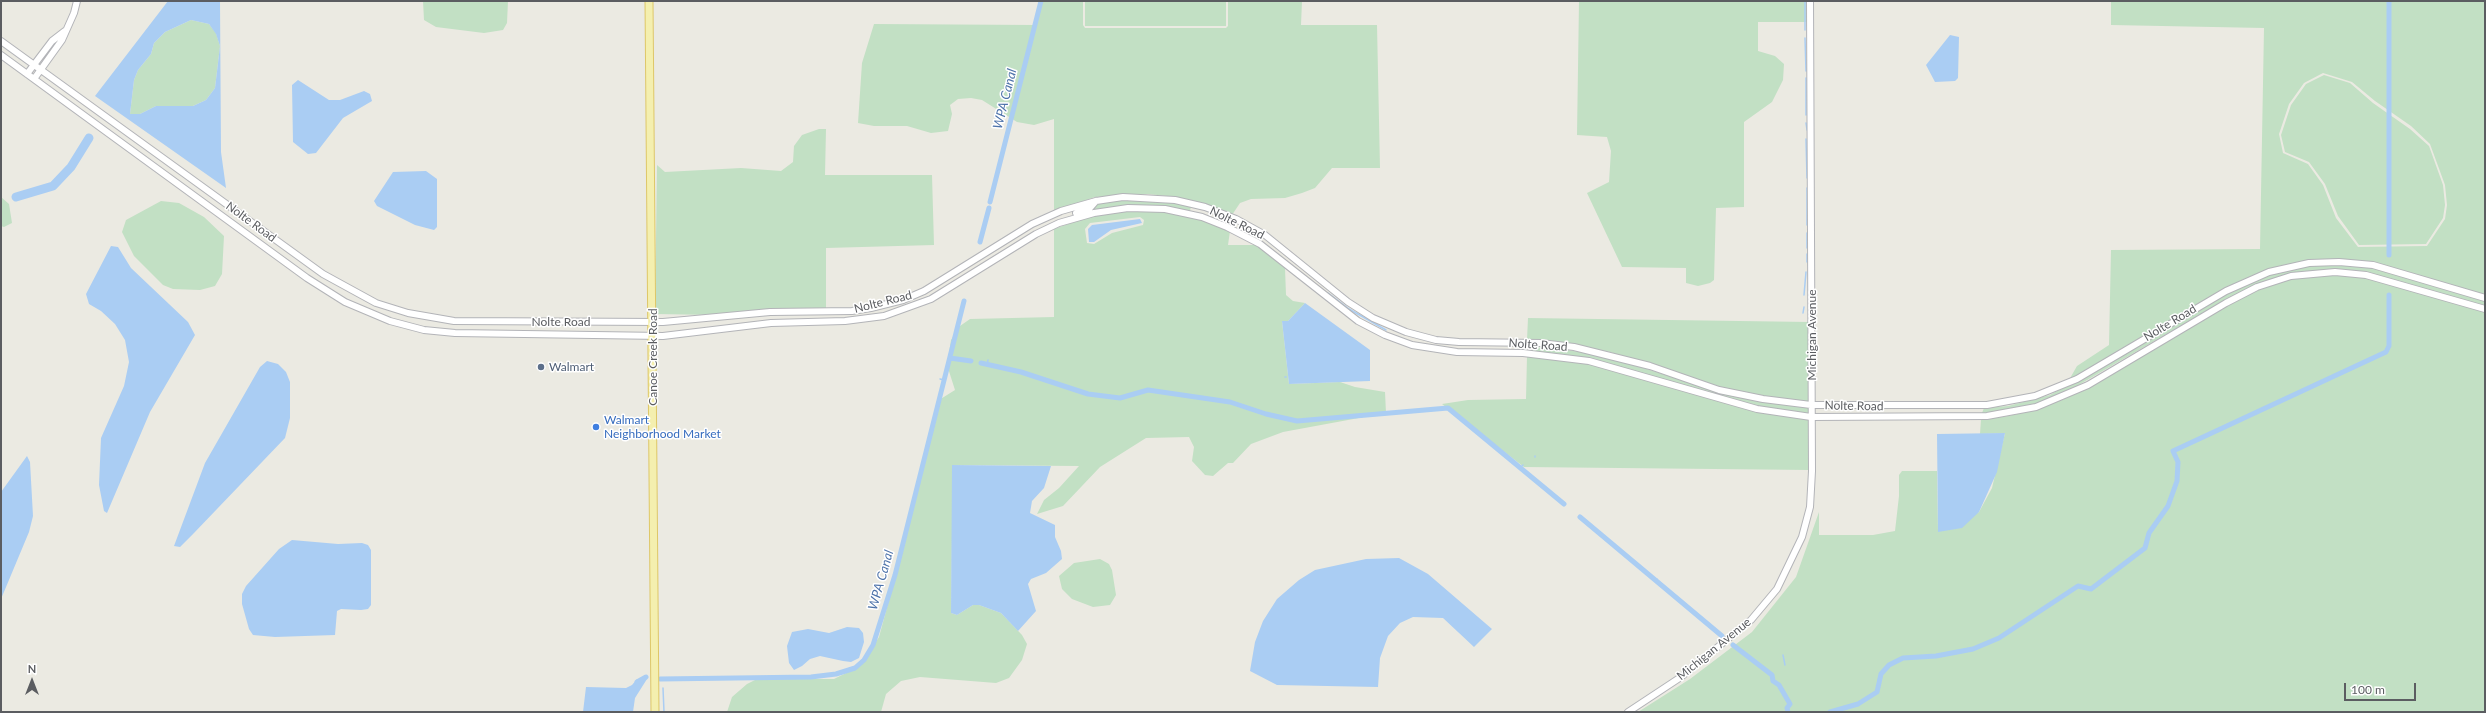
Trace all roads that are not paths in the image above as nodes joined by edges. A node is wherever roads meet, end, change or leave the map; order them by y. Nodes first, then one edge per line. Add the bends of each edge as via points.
1 (77, 1) edge
2 (649, 1) edge
3 (1810, 1) edge
4 (66, 30) junction
5 (1, 41) edge
6 (1, 54) edge
7 (34, 64) junction
8 (42, 69) junction
9 (27, 74) junction
10 (34, 79) junction
11 (1096, 201) junction
12 (1051, 227) junction
13 (971, 263) junction
14 (953, 275) junction
15 (968, 278) junction
16 (948, 290) junction
17 (2485, 298) edge
18 (2485, 309) edge
19 (508, 322) junction
20 (652, 322) junction
21 (508, 334) junction
22 (653, 336) junction
23 (1543, 344) junction
24 (1523, 353) junction
25 (1811, 405) junction
26 (1811, 417) junction
27 (655, 712) edge
28 (1628, 712) edge

1 - 4 street
2 - 20 main road, Canoe Creek Road
3 - 25 street, Michigan Avenue
4 - 7 street via 52,41
4 - 8 street
5 - 7 street, Nolte Road
6 - 9 street, Nolte Road
7 - 8 street, Nolte Road
7 - 9 street
8 - 10 street
8 - 19 street, Nolte Road via 350,291 376,303 426,317 454,321
9 - 10 street, Nolte Road
10 - 21 street, Nolte Road via 307,278 345,302 378,317 424,330
11 - 12 street via 1089,209 1055,221
11 - 13 street, Nolte Road via 1061,211 1032,224
11 - 23 street, Nolte Road via 1123,197 1175,200 1205,207 1236,219 1265,235 1348,302 1373,318 1406,332 1436,340
12 - 15 street, Nolte Road
12 - 24 street, Nolte Road via 1094,212 1128,208 1165,209 1202,217 1260,244 1340,308 1385,335 1433,350
13 - 14 street, Nolte Road
13 - 15 street
14 - 16 street
14 - 20 street, Nolte Road via 903,300 864,309 770,312
15 - 16 street, Nolte Road
16 - 22 street, Nolte Road via 906,310 871,318 771,323
17 - 25 street, Nolte Road via 2373,266 2339,262 2310,263 2268,272 2226,291 2089,372 2035,396 1987,405
18 - 26 street, Nolte Road via 2366,275 2335,272 2298,275 2274,281 2232,300 2088,384 2036,407 1987,416
19 - 20 street, Nolte Road
19 - 21 street
20 - 22 main road, Canoe Creek Road
21 - 22 street, Nolte Road
22 - 27 main road, Canoe Creek Road
23 - 24 street
23 - 25 street, Nolte Road via 1610,354 1719,390
24 - 26 street, Nolte Road via 1589,361 1757,409
25 - 26 street, Michigan Avenue
26 - 28 street, Michigan Avenue via 1810,507 1802,537 1777,589 1763,608 1740,631 1680,677

